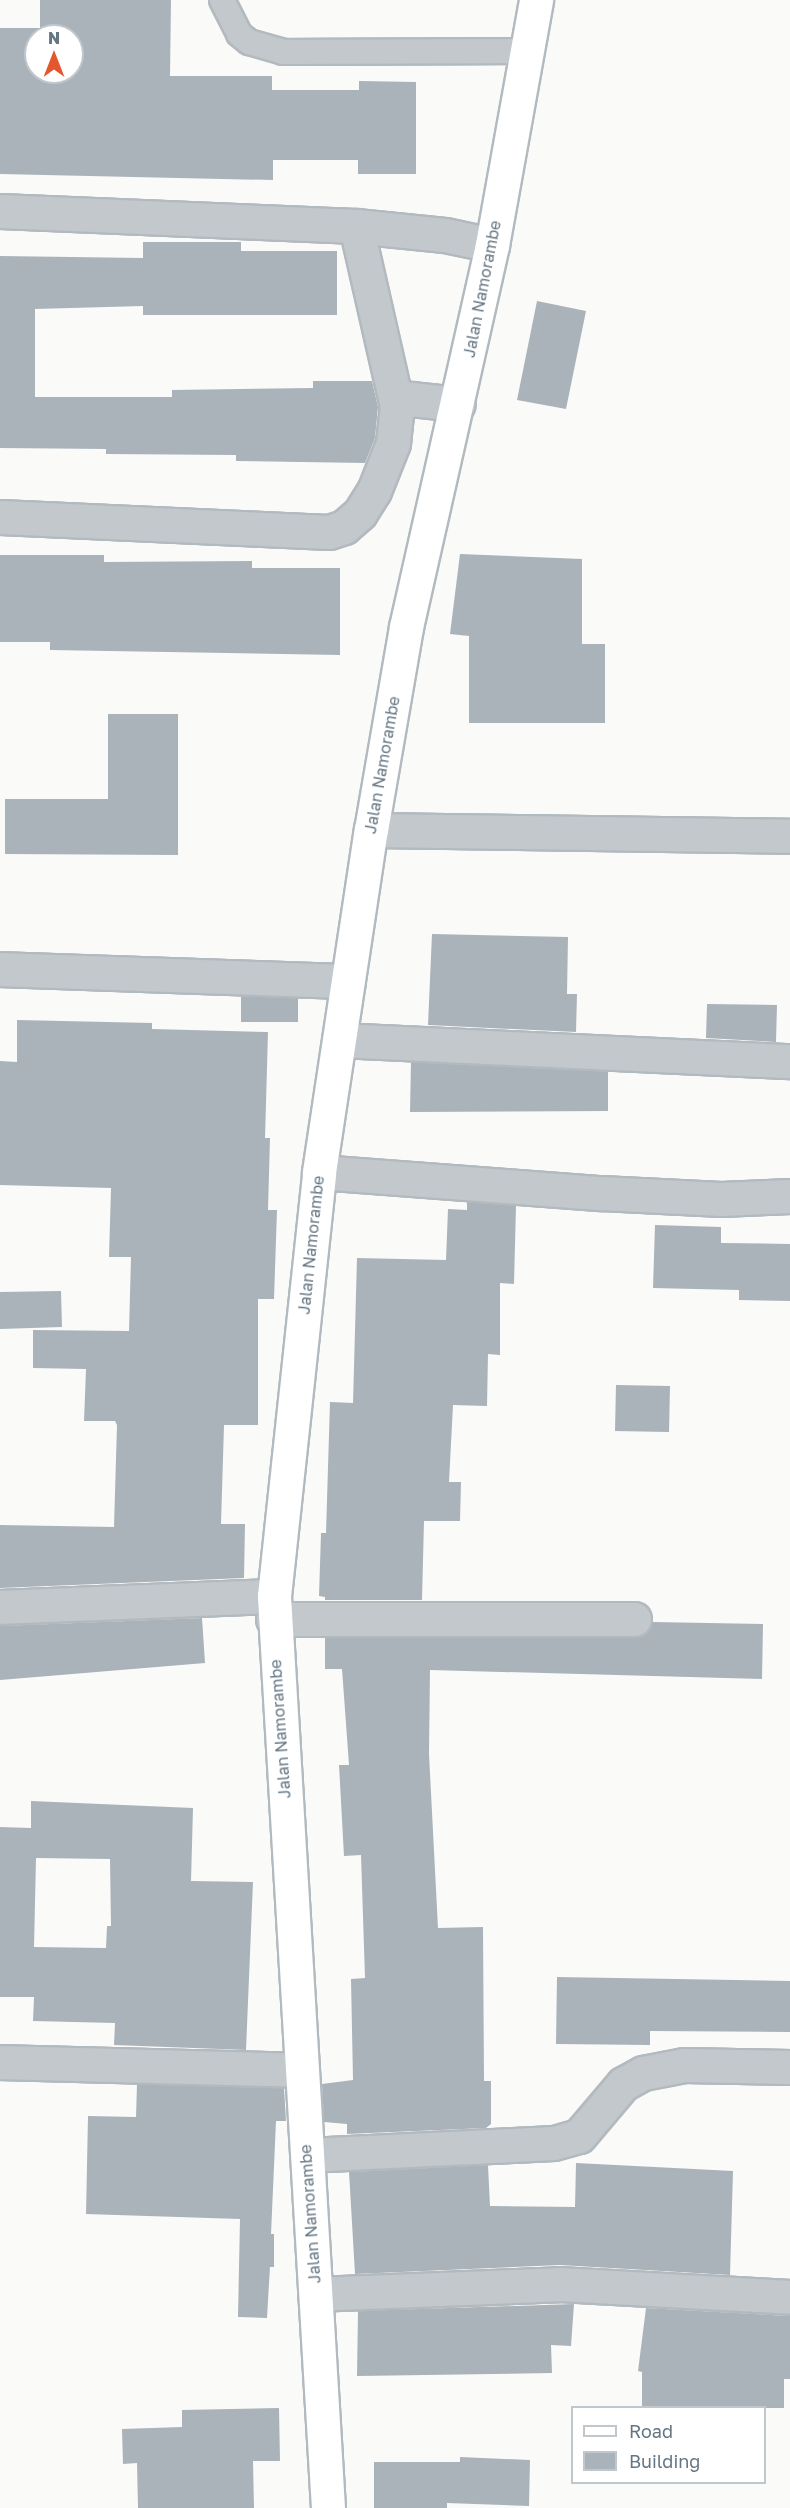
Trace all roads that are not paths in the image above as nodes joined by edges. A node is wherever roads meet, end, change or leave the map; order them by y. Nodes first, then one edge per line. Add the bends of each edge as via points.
1 (222, 0) edge
2 (536, 0) edge
3 (525, 51) junction
4 (0, 211) edge
5 (356, 226) junction
6 (492, 245) junction
7 (458, 404) junction
8 (397, 406) junction
9 (0, 517) edge
10 (371, 830) junction
11 (790, 836) edge
12 (0, 969) edge
13 (348, 981) junction
14 (339, 1040) junction
15 (790, 1061) edge
16 (319, 1172) junction
17 (790, 1196) edge
18 (0, 1607) edge
19 (274, 1608) junction
20 (634, 1619) dead end
21 (0, 2062) edge
22 (790, 2067) edge
23 (300, 2070) junction
24 (307, 2155) junction
25 (315, 2294) junction
26 (790, 2297) edge
27 (328, 2508) edge

1 - 3 lane via 240,34 249,42 284,52
2 - 3 main road, Jalan Namorambe
3 - 6 main road, Jalan Namorambe
4 - 5 street
5 - 6 street via 445,235
5 - 8 street
6 - 7 main road, Jalan Namorambe
7 - 8 street via 411,399
7 - 10 main road, Jalan Namorambe via 406,627
8 - 9 street via 393,443 374,491 360,513 344,527 329,532
10 - 11 street
10 - 13 main road, Jalan Namorambe
12 - 13 street
13 - 14 main road, Jalan Namorambe
14 - 15 street
14 - 16 main road, Jalan Namorambe
16 - 17 street via 601,1193 721,1199
16 - 19 main road, Jalan Namorambe
18 - 19 street
19 - 20 street
19 - 23 main road, Jalan Namorambe
21 - 23 street
22 - 24 street via 684,2065 643,2073 623,2084 579,2136 555,2143
23 - 24 main road, Jalan Namorambe
24 - 25 main road, Jalan Namorambe
25 - 26 street via 559,2284
25 - 27 main road, Jalan Namorambe

